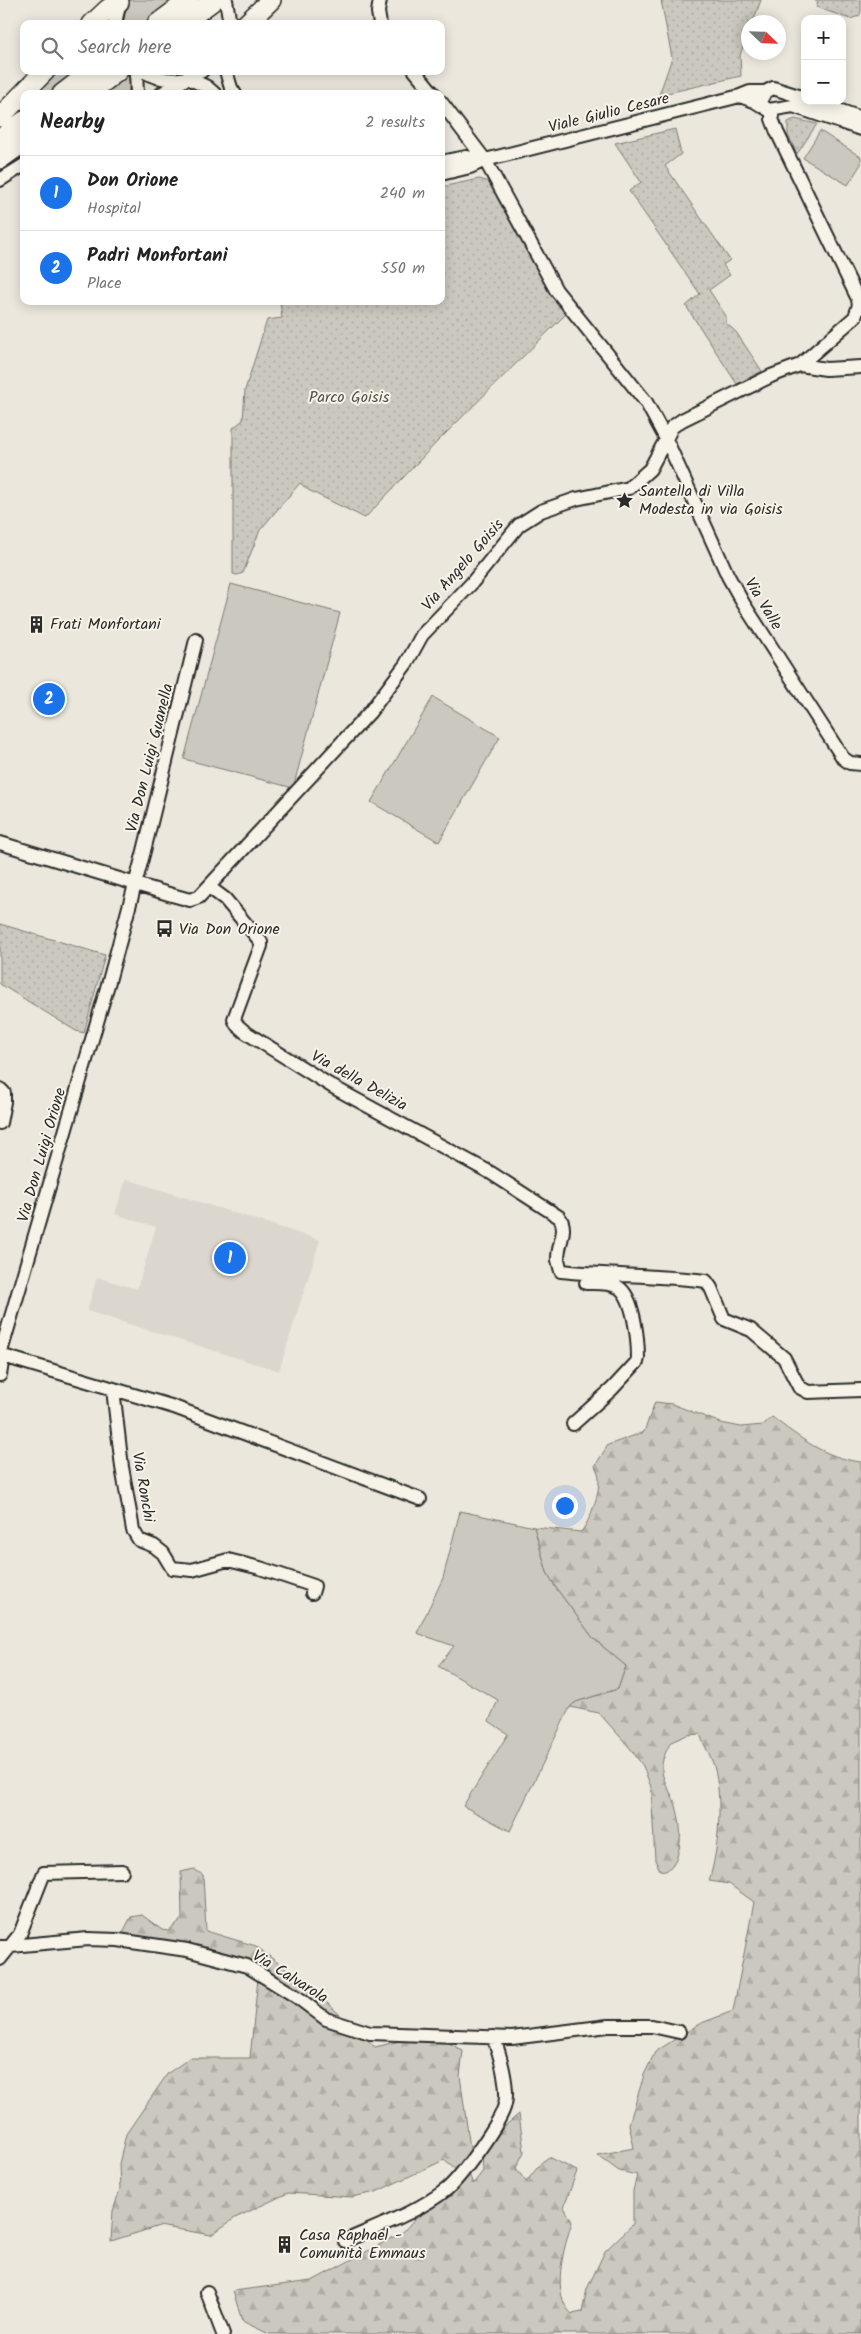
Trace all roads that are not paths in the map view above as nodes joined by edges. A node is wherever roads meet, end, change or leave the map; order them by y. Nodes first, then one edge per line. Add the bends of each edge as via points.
1 (189, 0) edge
2 (214, 0) edge
3 (226, 0) edge
4 (271, 0) edge
5 (380, 0) edge
6 (117, 11) edge
7 (96, 20) edge
8 (162, 20) edge
9 (187, 20) edge
10 (236, 20) edge
11 (238, 20) edge
12 (379, 20) edge
13 (41, 75) edge
14 (87, 75) edge
15 (113, 75) edge
16 (136, 75) edge
17 (152, 75) edge
18 (194, 75) edge
19 (227, 75) edge
20 (419, 75) edge
21 (186, 79) junction
22 (26, 90) edge
23 (67, 90) edge
24 (93, 90) edge
25 (138, 90) edge
26 (168, 90) edge
27 (210, 90) edge
28 (233, 90) edge
29 (431, 90) edge
30 (780, 91) junction
31 (765, 92) junction
32 (740, 96) junction
33 (20, 97) edge
34 (801, 97) edge
35 (824, 105) edge
36 (445, 107) edge
37 (772, 108) junction
38 (0, 117) edge
39 (861, 118) edge
40 (20, 125) edge
41 (861, 128) edge
42 (0, 139) edge
43 (20, 145) edge
44 (0, 159) edge
45 (484, 160) junction
46 (445, 161) edge
47 (20, 168) edge
48 (445, 173) edge
49 (0, 180) edge
50 (800, 365) junction
51 (861, 367) edge
52 (666, 439) junction
53 (196, 640) dead end
54 (861, 764) edge
55 (0, 844) edge
56 (135, 884) junction
57 (209, 887) junction
58 (0, 1089) edge
59 (0, 1122) edge
60 (561, 1271) junction
61 (0, 1355) edge
62 (0, 1375) edge
63 (113, 1389) junction
64 (861, 1390) edge
65 (574, 1424) dead end
66 (420, 1499) dead end
67 (312, 1593) dead end
68 (122, 1870) dead end
69 (5, 1947) edge
70 (0, 1959) edge
71 (680, 2032) dead end
72 (493, 2037) junction
73 (345, 2241) dead end
74 (207, 2292) dead end
75 (224, 2334) edge

1 - 8 highway
2 - 9 highway
3 - 10 street
4 - 11 highway
5 - 12 street
6 - 7 highway via 108,8
13 - 22 highway
14 - 23 highway
15 - 24 highway
16 - 25 street
17 - 21 street
18 - 21 street
19 - 28 street
20 - 29 street
21 - 26 street
21 - 27 street
30 - 31 street via 773,88
30 - 34 street
30 - 37 street via 784,99
31 - 32 street, Viale Giulio Cesare
31 - 37 street via 762,99
32 - 37 street
32 - 45 street, Viale Giulio Cesare
33 - 38 highway
35 - 39 street
36 - 45 street
37 - 41 street via 793,106
37 - 50 street via 776,132 859,305 855,317
40 - 42 highway
43 - 44 highway
45 - 46 street, Viale Giulio Cesare via 466,157
45 - 48 street, Viale Giulio Cesare
45 - 52 street via 556,290 646,402
47 - 49 street
50 - 51 street
50 - 52 street, Via Angelo Goisis via 682,420 672,427
52 - 54 street, Via Valle via 728,576 747,610 844,758 850,763
52 - 57 street, Via Angelo Goisis via 650,469 630,488 576,499 541,511 519,525 471,584 422,635 406,664 370,712
53 - 56 street, Via Don Luigi Guanella
55 - 56 street, Via Angelo Goisis
56 - 57 street, Via Angelo Goisis via 190,900
56 - 61 street, Via Don Luigi Orione
57 - 60 street, Via della Delizia via 225,899 261,942 234,1019 237,1025 333,1087 490,1173 558,1217 563,1222 558,1259
58 - 59 street via 4,1093
60 - 64 street via 706,1281 724,1319 751,1330 784,1358 799,1387 808,1392
60 - 65 street via 570,1281 614,1285 622,1290 629,1302 638,1344 637,1362
61 - 62 street, Via Don Luigi Orione
61 - 63 street
63 - 66 street via 174,1407
63 - 67 street, Via Ronchi via 133,1530 139,1540 154,1546 172,1568 192,1570 228,1560 314,1586
68 - 69 street via 44,1873 20,1934
69 - 70 street
69 - 72 street, Via Calvarola via 88,1939 187,1950 247,1966 326,2019 370,2033
71 - 72 street, Via Calvarola via 652,2026 608,2026 512,2038
72 - 73 street via 501,2063 506,2104 465,2168 448,2188 428,2201
74 - 75 street

